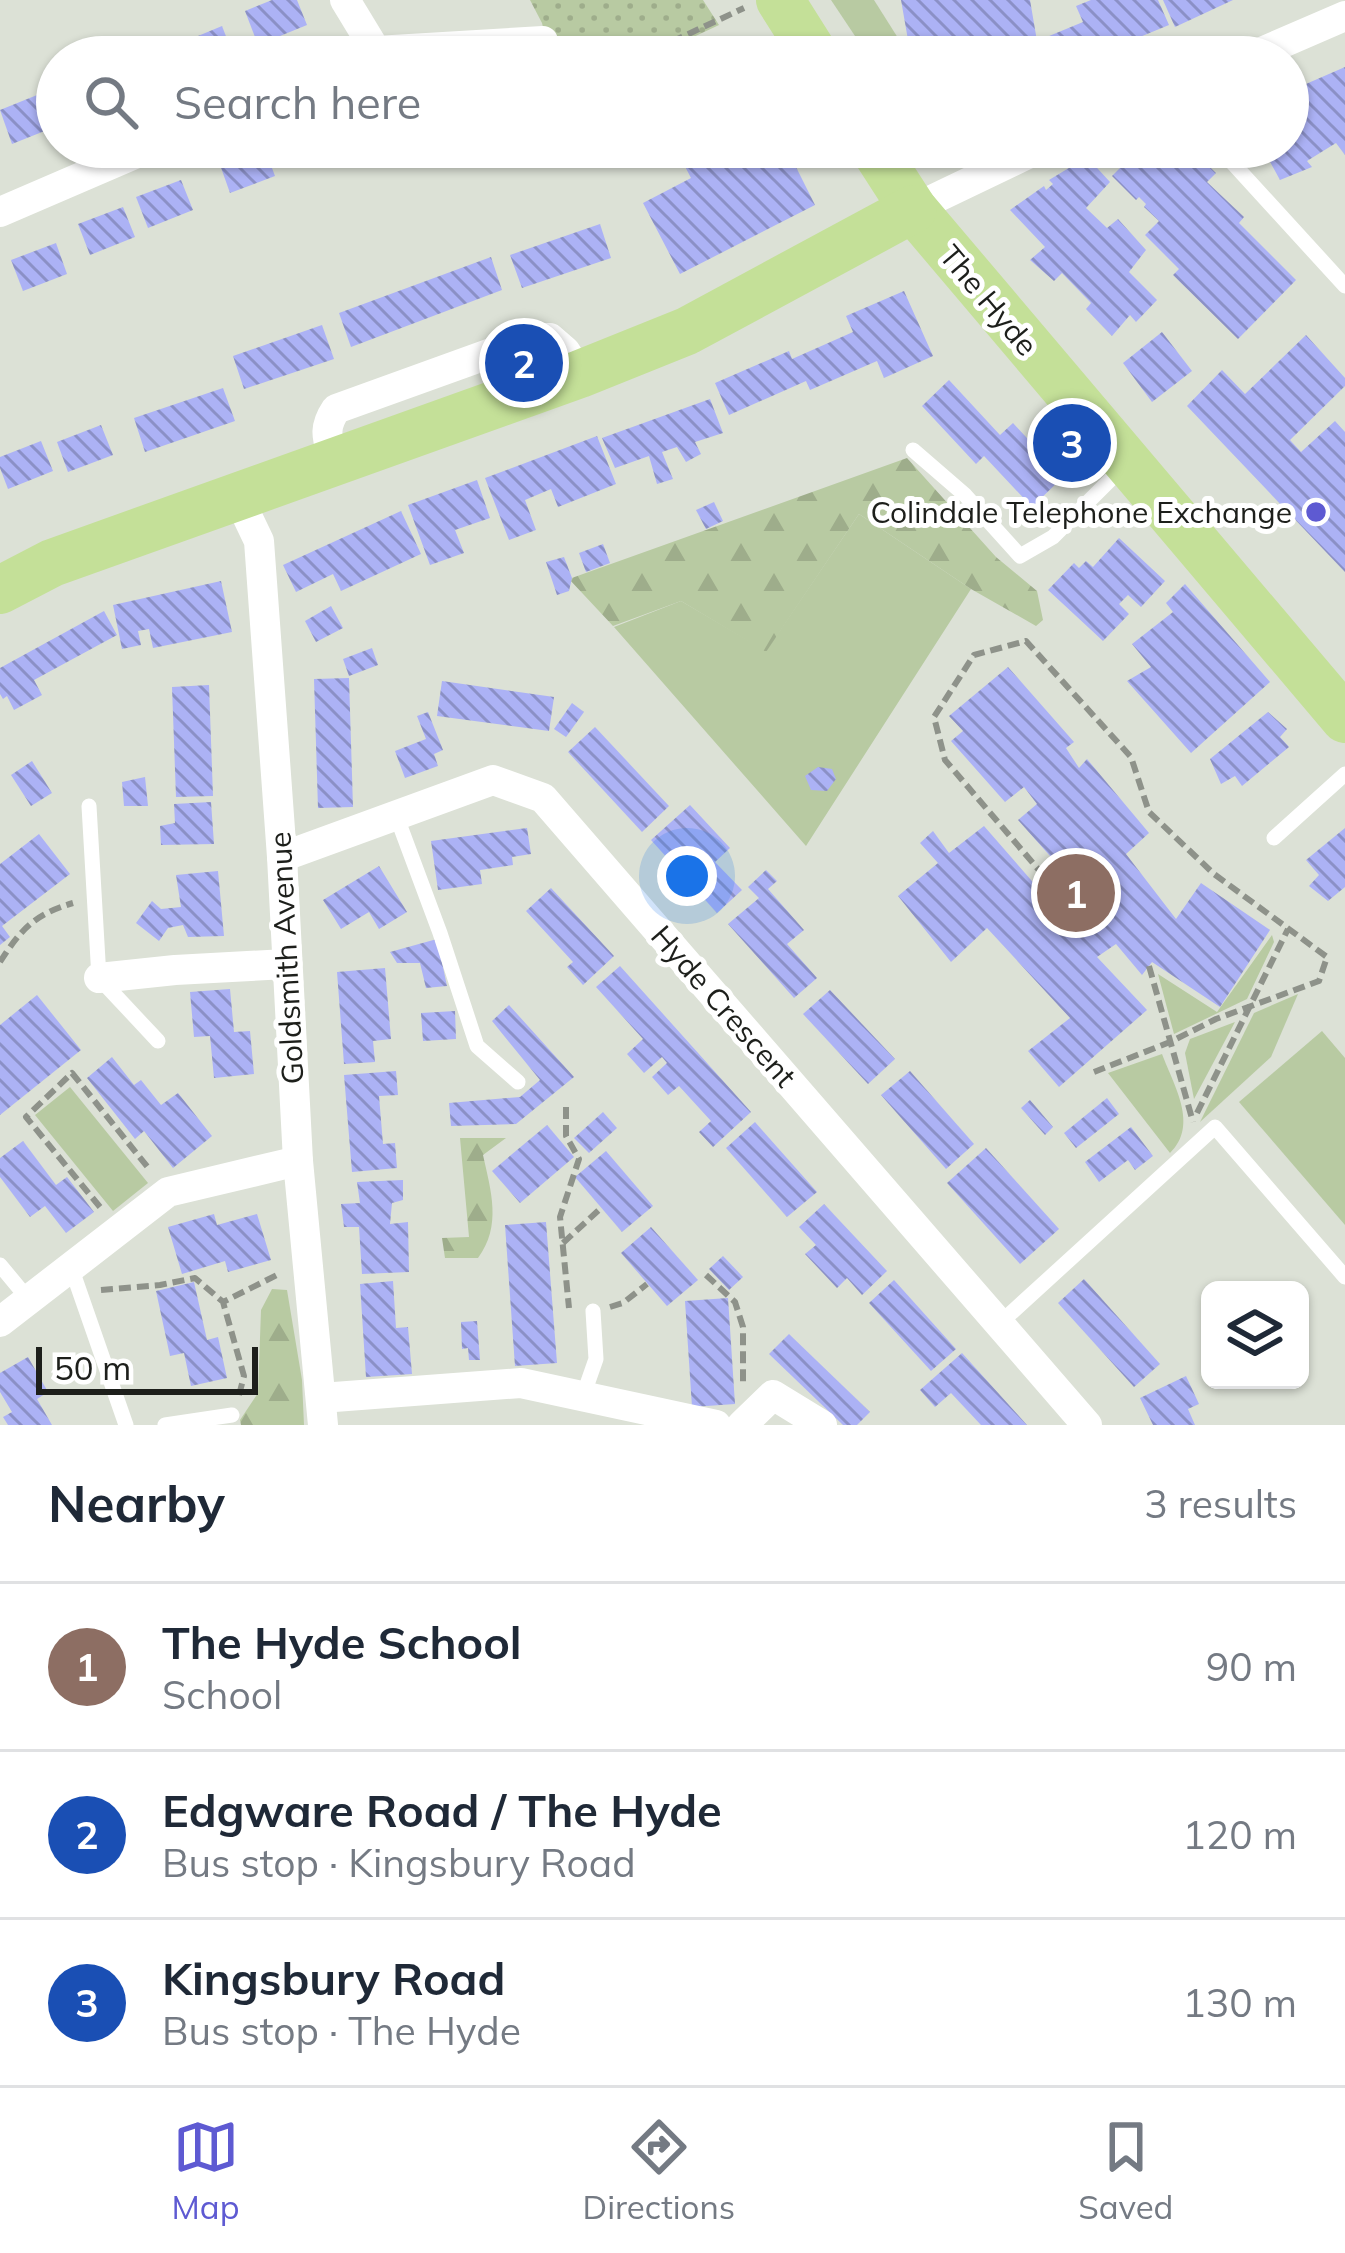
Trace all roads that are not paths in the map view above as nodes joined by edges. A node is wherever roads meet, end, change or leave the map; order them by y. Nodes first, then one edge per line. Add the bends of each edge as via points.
1 (345, 0) edge
2 (780, 0) edge
3 (1345, 16) edge
4 (360, 36) edge
5 (803, 36) edge
6 (1299, 36) edge
7 (103, 168) edge
8 (887, 168) edge
9 (994, 168) edge
10 (1237, 168) edge
11 (913, 209) junction
12 (0, 212) edge
13 (1345, 286) edge
14 (913, 450) dead end
15 (1127, 463) junction
16 (237, 495) junction
17 (0, 590) edge
18 (1345, 719) edge
19 (1345, 774) edge
20 (89, 806) dead end
21 (396, 815) junction
22 (1274, 838) dead end
23 (281, 857) junction
24 (286, 964) junction
25 (99, 978) junction
26 (158, 1041) dead end
27 (518, 1082) dead end
28 (298, 1161) junction
29 (0, 1265) edge
30 (1345, 1277) edge
31 (75, 1279) junction
32 (29, 1300) junction
33 (593, 1311) road end
34 (0, 1322) edge
35 (1000, 1324) junction
36 (583, 1396) junction
37 (322, 1411) edge
38 (232, 1415) road end
39 (126, 1425) edge
40 (165, 1425) edge
41 (716, 1425) edge
42 (742, 1425) edge
43 (822, 1425) edge
44 (1087, 1425) edge

1 - 4 street
2 - 5 main road
3 - 6 street
7 - 12 street
8 - 11 main road, The Hyde
9 - 11 street
10 - 13 lane
11 - 15 main road, The Hyde
11 - 16 main road via 687,331
14 - 15 lane via 1019,556 1053,537
15 - 18 main road, The Hyde
16 - 17 main road via 52,562
16 - 23 street, Goldsmith Avenue via 259,541
19 - 22 lane
20 - 25 lane
21 - 23 street, Hyde Crescent
21 - 27 lane via 477,1046
21 - 35 street, Hyde Crescent via 493,779 544,798
23 - 24 street, Goldsmith Avenue
24 - 25 street
24 - 28 street, Goldsmith Avenue
25 - 26 lane
28 - 31 street via 168,1192
28 - 37 street, Goldsmith Avenue
29 - 32 lane
30 - 35 lane via 1215,1127
31 - 32 street
31 - 39 lane
32 - 34 street
33 - 36 lane via 596,1359
35 - 44 street, Hyde Crescent
36 - 37 street via 520,1383
36 - 41 street
38 - 40 lane
42 - 43 street via 773,1395

